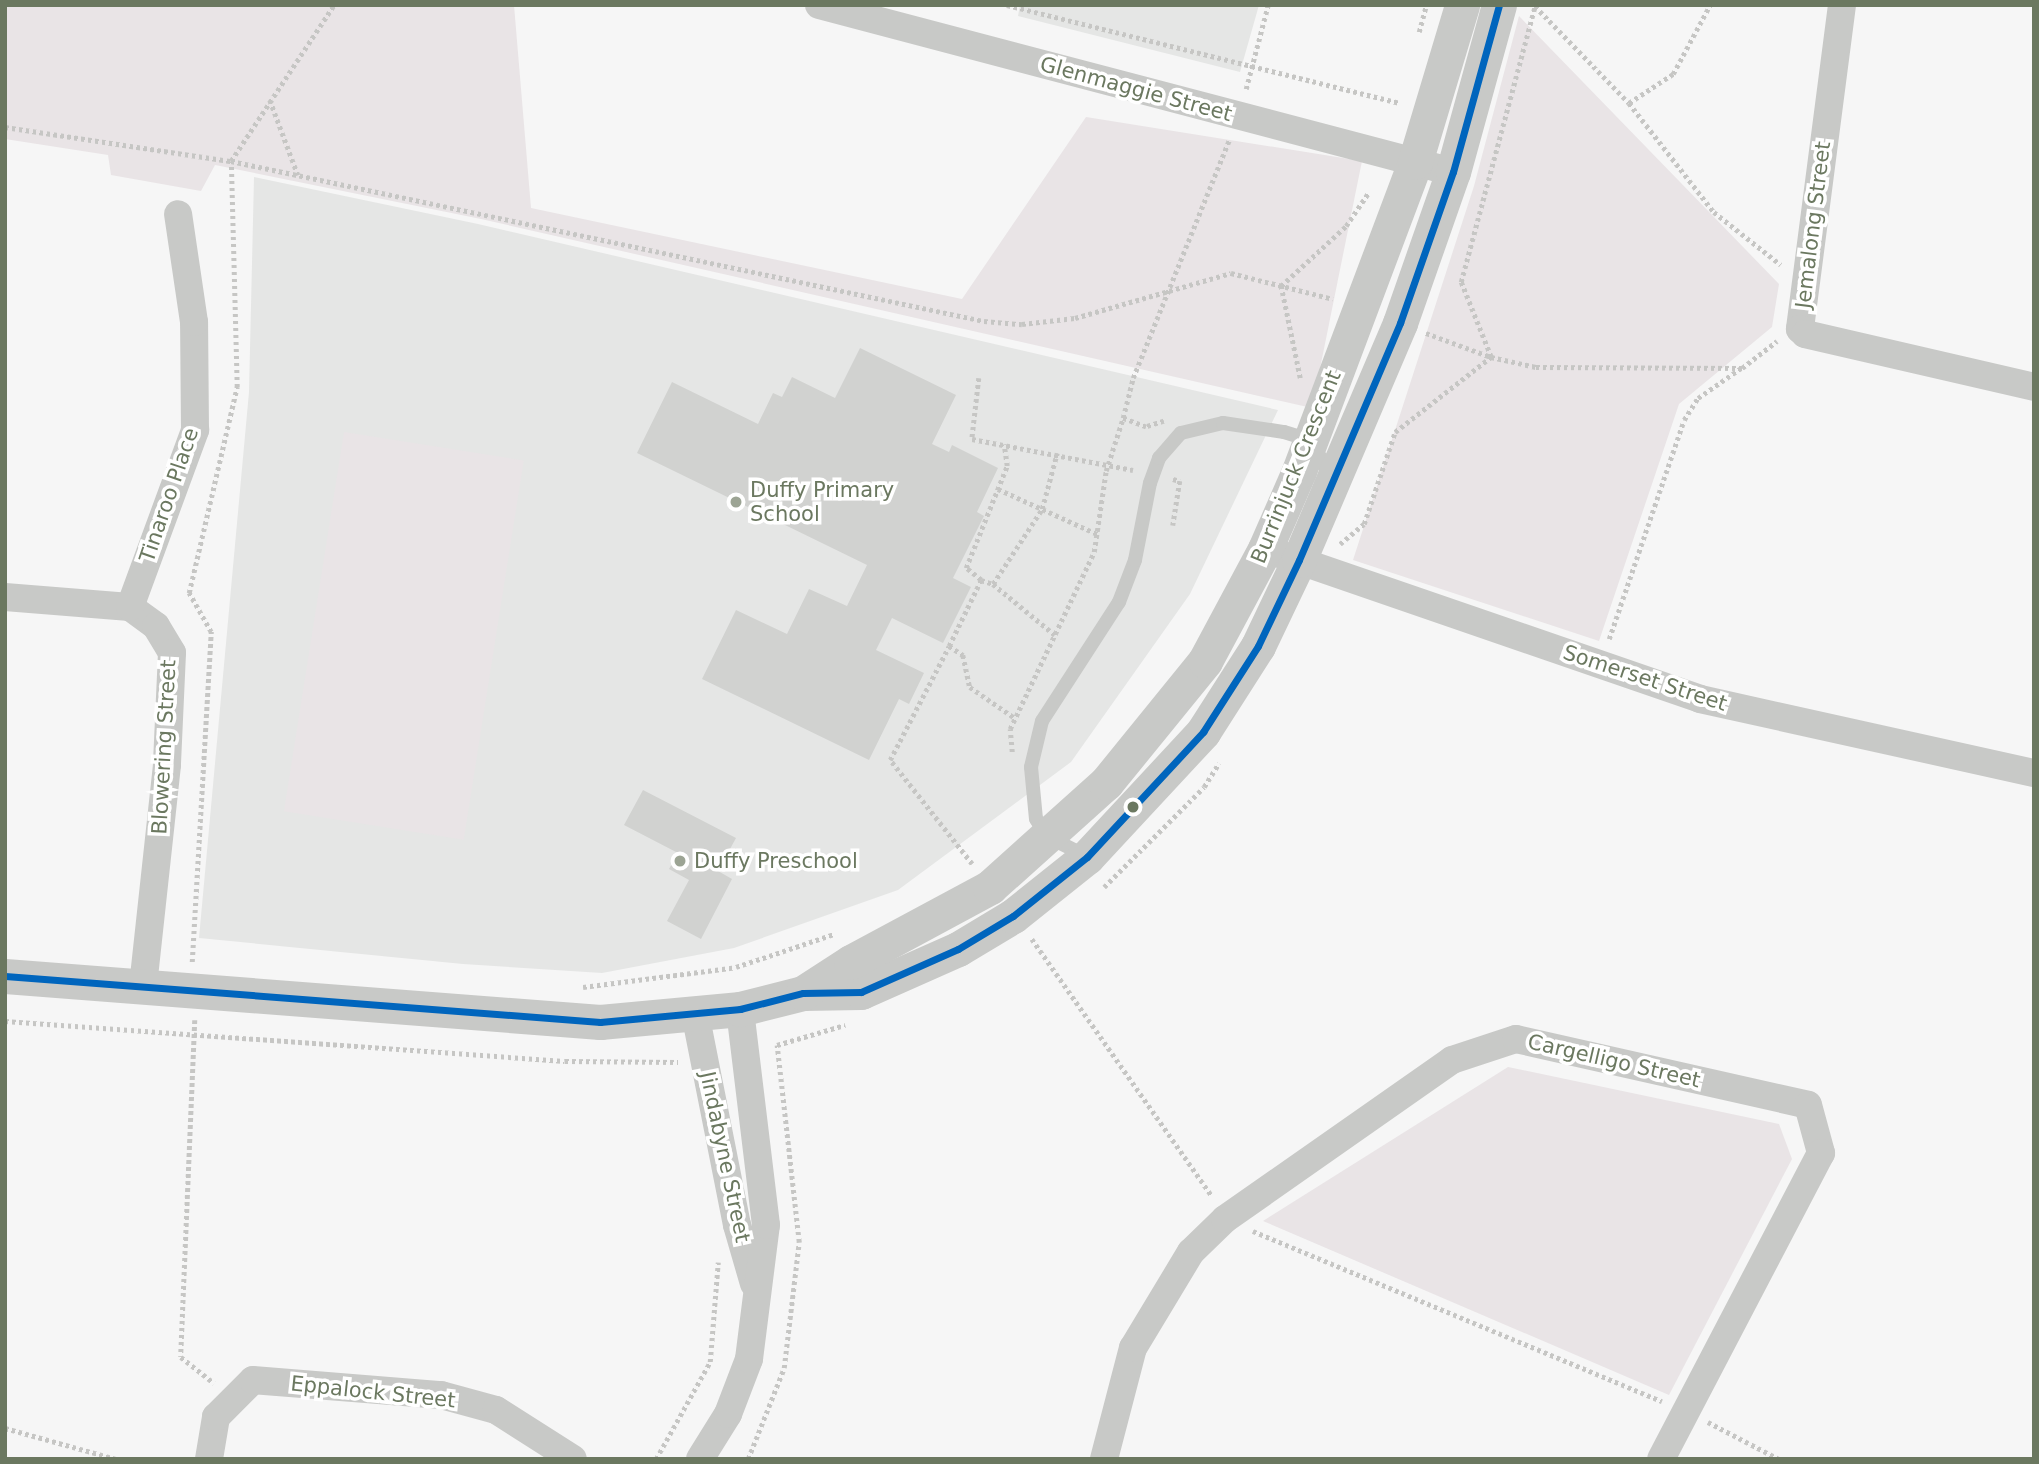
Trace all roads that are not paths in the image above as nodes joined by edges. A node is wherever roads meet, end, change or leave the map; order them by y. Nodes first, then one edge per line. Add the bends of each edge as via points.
1 (819, 5) edge
2 (1462, 5) edge
3 (1499, 5) edge
4 (1842, 5) edge
5 (1400, 158) junction
6 (1453, 172) junction
7 (178, 214) dead end
8 (2034, 387) edge
9 (1311, 440) junction
10 (1332, 482) junction
11 (1265, 549) junction
12 (1299, 560) junction
13 (5, 597) edge
14 (130, 607) junction
15 (2034, 773) edge
16 (1046, 836) junction
17 (1087, 857) junction
18 (5, 976) edge
19 (143, 987) junction
20 (803, 993) junction
21 (740, 1009) junction
22 (695, 1013) junction
23 (759, 1300) junction
24 (209, 1459) edge
25 (573, 1459) edge
26 (700, 1459) edge
27 (1104, 1459) edge
28 (1661, 1459) edge

1 - 5 street, Glenmaggie Street
2 - 5 street, Burrinjuck Crescent
3 - 6 street, Burrinjuck Crescent
4 - 8 street, Jemalong Street via 1800,329 1805,334
5 - 6 street, Glenmaggie Street
5 - 9 street, Burrinjuck Crescent
6 - 10 street, Burrinjuck Crescent via 1400,323
7 - 14 street, Tinaroo Place via 194,322 195,430
9 - 10 lane
9 - 11 street, Burrinjuck Crescent
9 - 16 lane via 1223,423 1181,433 1159,458 1135,560 1119,602 1042,721 1031,767 1036,819
10 - 12 street, Burrinjuck Crescent
11 - 12 street, Somerset Street
11 - 16 street, Burrinjuck Crescent via 1205,661 1106,783
12 - 15 street, Somerset Street via 1700,699
12 - 17 street, Burrinjuck Crescent via 1258,646 1203,732
13 - 14 street
14 - 19 street, Blowering Street via 156,626 172,653 167,765
16 - 17 lane
16 - 20 street, Burrinjuck Crescent via 990,887
17 - 20 street, Burrinjuck Crescent via 1013,916 958,949 861,992
18 - 19 street, Burrinjuck Crescent
19 - 22 street, Burrinjuck Crescent via 600,1022
20 - 21 street, Burrinjuck Crescent
21 - 22 street, Burrinjuck Crescent
21 - 23 street, Jindabyne Street via 766,1225
22 - 23 street, Jindabyne Street via 737,1225
23 - 26 street, Jindabyne Street via 749,1359 728,1414
24 - 25 street, Eppalock Street via 216,1417 253,1380 441,1395 496,1410
27 - 28 street, Cargelligo Street via 1133,1348 1191,1252 1225,1219 1452,1060 1516,1039 1808,1105 1821,1153

